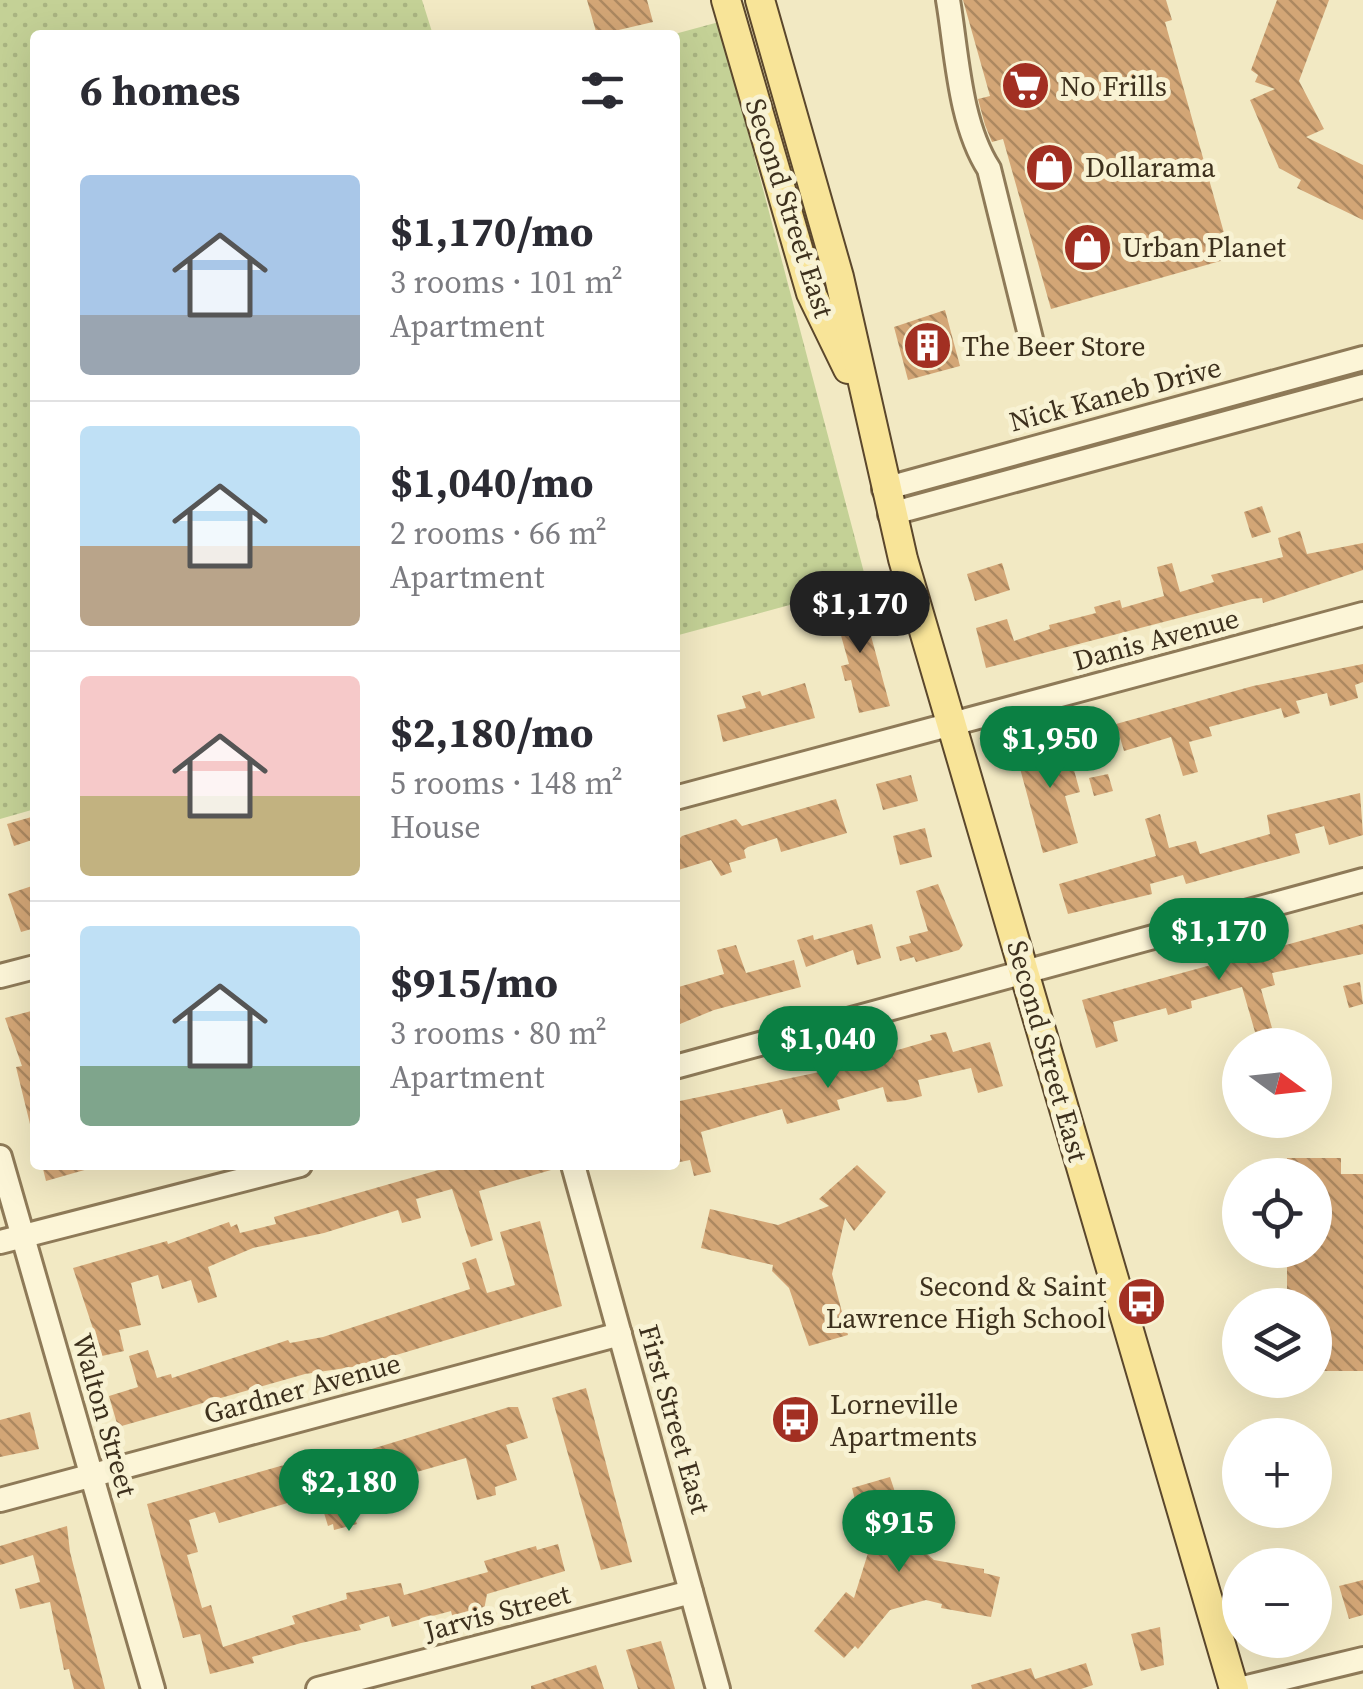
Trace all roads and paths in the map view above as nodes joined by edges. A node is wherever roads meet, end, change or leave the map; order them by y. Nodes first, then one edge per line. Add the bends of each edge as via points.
1 (726, 0) edge
2 (760, 0) edge
3 (948, 0) edge
4 (1032, 339) dead end
5 (1363, 358) edge
6 (1363, 386) edge
7 (868, 411) junction
8 (887, 502) junction
9 (1363, 614) edge
10 (951, 725) junction
11 (680, 797) edge
12 (1363, 880) edge
13 (30, 968) edge
14 (1024, 970) junction
15 (0, 976) edge
16 (680, 1066) edge
17 (0, 1157) edge
18 (280, 1170) edge
19 (575, 1170) edge
20 (11, 1239) edge
21 (620, 1334) junction
22 (90, 1476) junction
23 (0, 1500) edge
24 (691, 1592) junction
25 (1363, 1659) edge
26 (154, 1689) edge
27 (318, 1689) edge
28 (718, 1689) edge
29 (1236, 1689) edge

1 - 7 main road, Second Street East via 811,293
2 - 7 main road, Second Street East via 839,277
3 - 4 street via 966,107 989,168
5 - 8 street, Nick Kaneb Drive
6 - 8 street, Nick Kaneb Drive
7 - 8 main road, Second Street East
8 - 10 main road, Second Street East
9 - 10 street, Danis Avenue
10 - 11 street, Danis Avenue
10 - 14 main road, Second Street East
12 - 14 street
13 - 15 street
14 - 16 street
14 - 29 main road, Second Street East
17 - 20 street, Walton Street
18 - 20 street
19 - 21 street, First Street East
20 - 22 street, Walton Street
21 - 22 street, Gardner Avenue
21 - 24 street, First Street East
22 - 23 street, Gardner Avenue
22 - 26 street, Walton Street
24 - 27 street, Jarvis Street
24 - 28 street, First Street East
25 - 29 street

